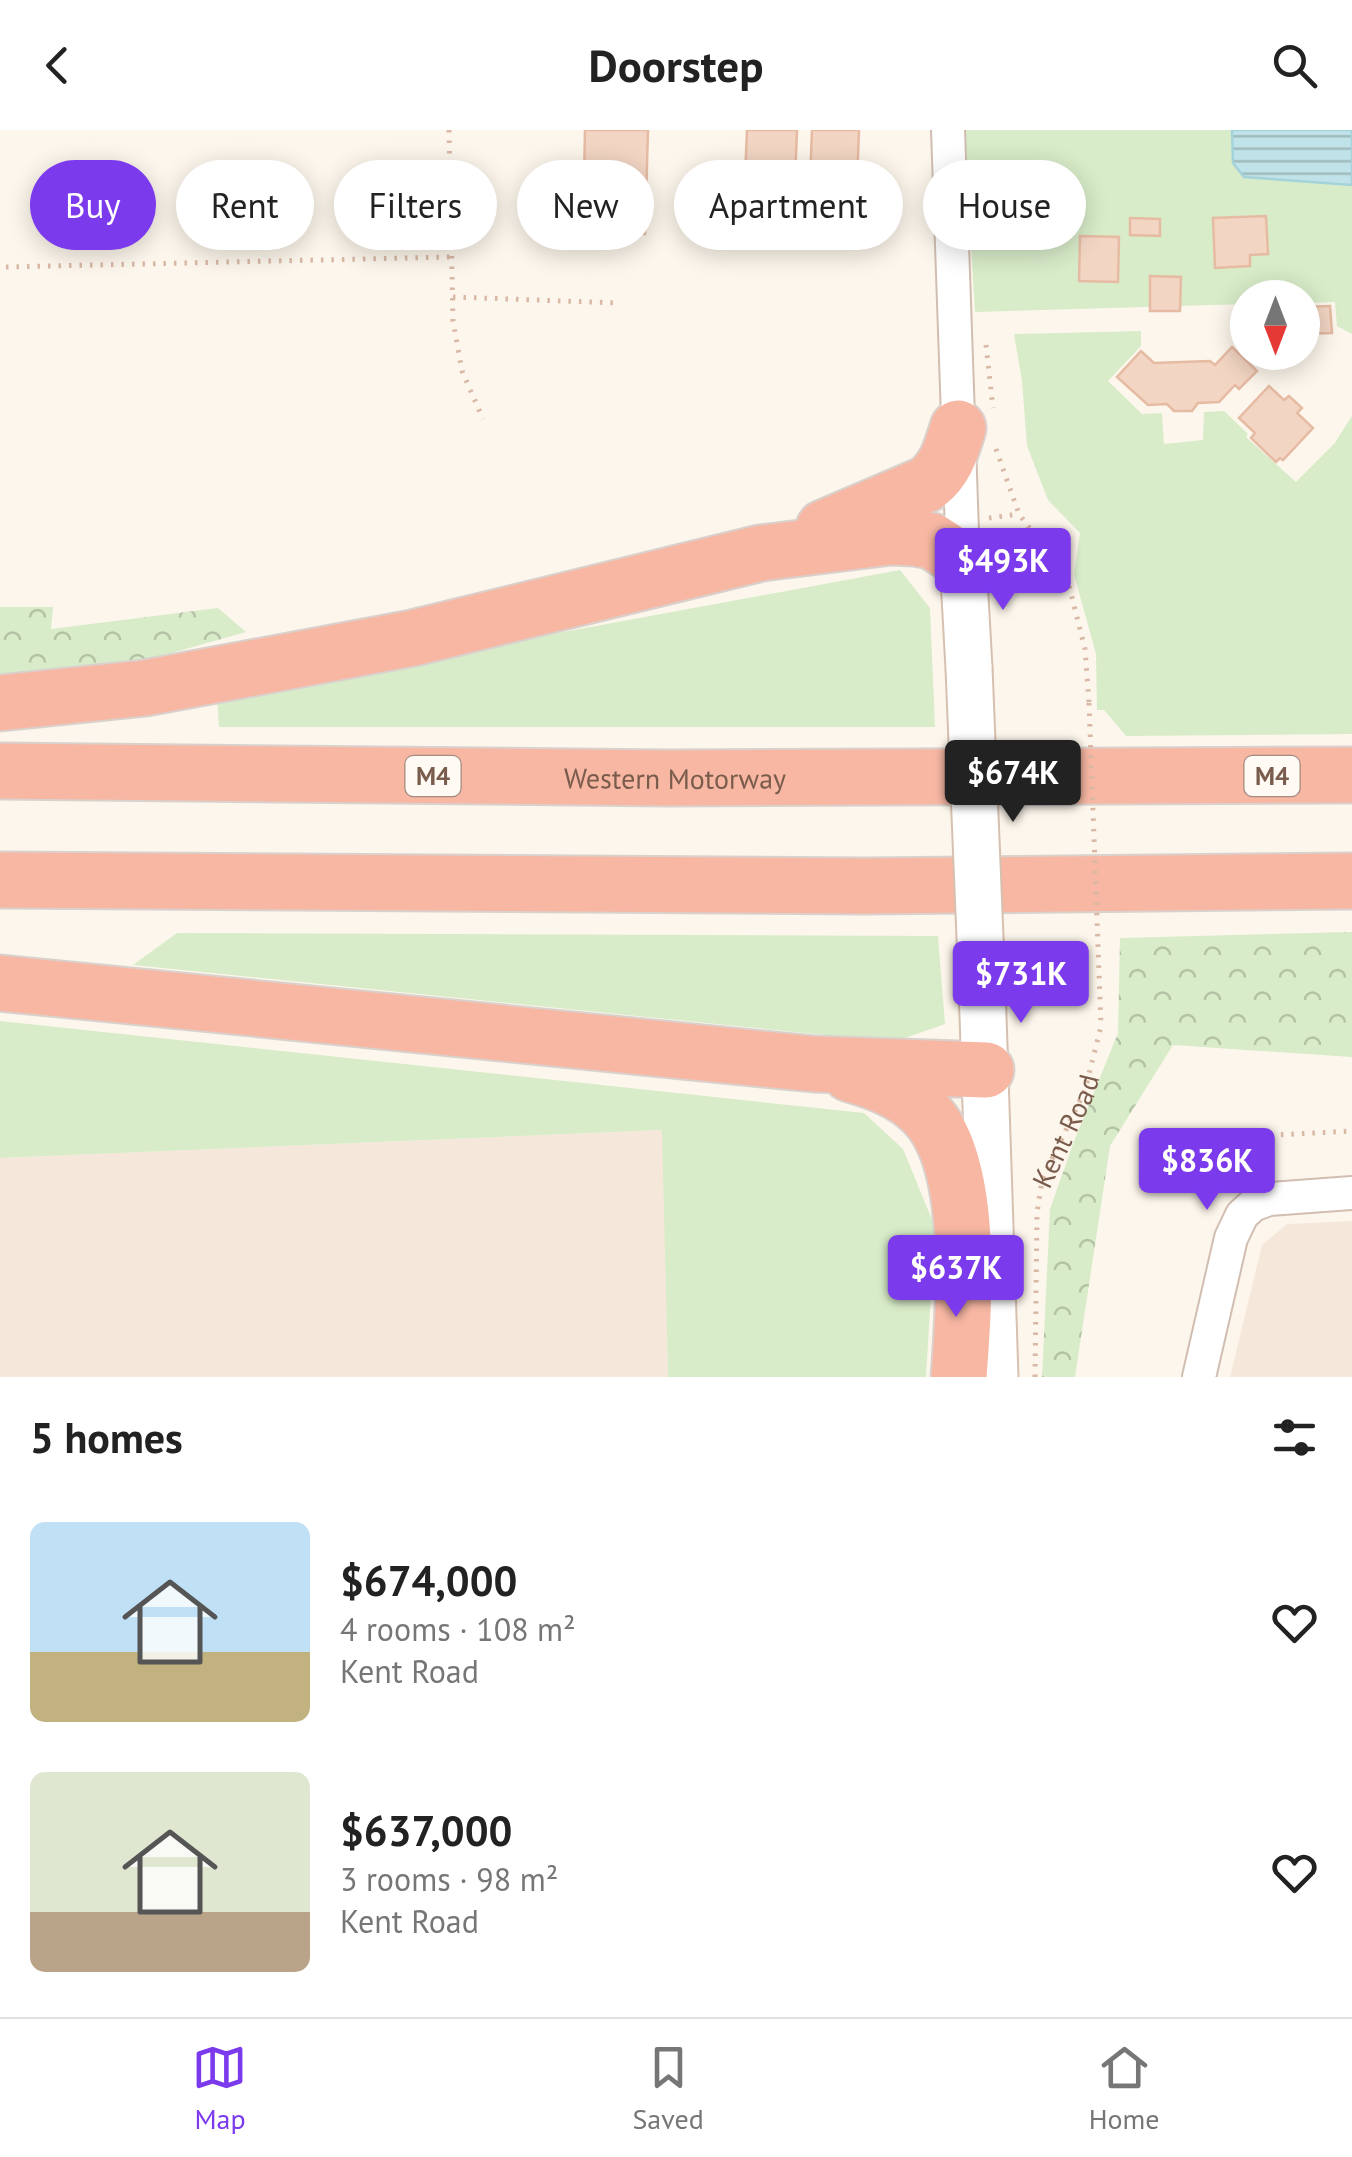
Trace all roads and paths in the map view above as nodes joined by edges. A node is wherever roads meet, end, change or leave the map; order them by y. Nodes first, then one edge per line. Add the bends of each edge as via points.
1 (449, 130) edge
2 (948, 130) edge
3 (452, 257) junction
4 (6, 267) dead end
5 (453, 297) junction
6 (619, 303) dead end
7 (955, 338) junction
8 (483, 418) dead end
9 (982, 427) junction
10 (761, 553) junction
11 (963, 561) junction
12 (0, 703) edge
13 (0, 771) edge
14 (1352, 775) edge
15 (0, 880) edge
16 (1352, 882) edge
17 (0, 983) edge
18 (814, 1064) junction
19 (986, 1070) junction
20 (1352, 1131) edge
21 (1196, 1139) dead end
22 (1352, 1193) edge
23 (991, 1260) junction
24 (959, 1377) edge
25 (971, 1377) edge
26 (996, 1377) edge
27 (1036, 1377) edge
28 (1199, 1377) edge

1 - 3 path
2 - 7 street, Kent Road
3 - 4 path
3 - 5 path
5 - 6 path
5 - 8 path via 462,371
7 - 9 street, Kent Road
7 - 9 path, Kent Road via 981,337 988,348
9 - 10 highway via 927,484
9 - 11 street, Kent Road
9 - 27 path, Kent Road, bridge via 1020,514 1066,578 1085,649 1089,703 1101,1026 1085,1090 1042,1180
10 - 11 highway via 890,537 932,541
10 - 12 highway via 413,638 145,688
11 - 19 main road, Kent Road, bridge
13 - 14 highway, Western Motorway / M4 via 667,778
15 - 16 highway
17 - 18 highway
18 - 19 highway
18 - 24 highway via 879,1082 927,1114 940,1135 965,1245
19 - 23 main road, Kent Road
20 - 21 path
22 - 28 street via 1269,1199 1242,1215
23 - 25 main road, Kent Road
23 - 26 main road, Kent Road

